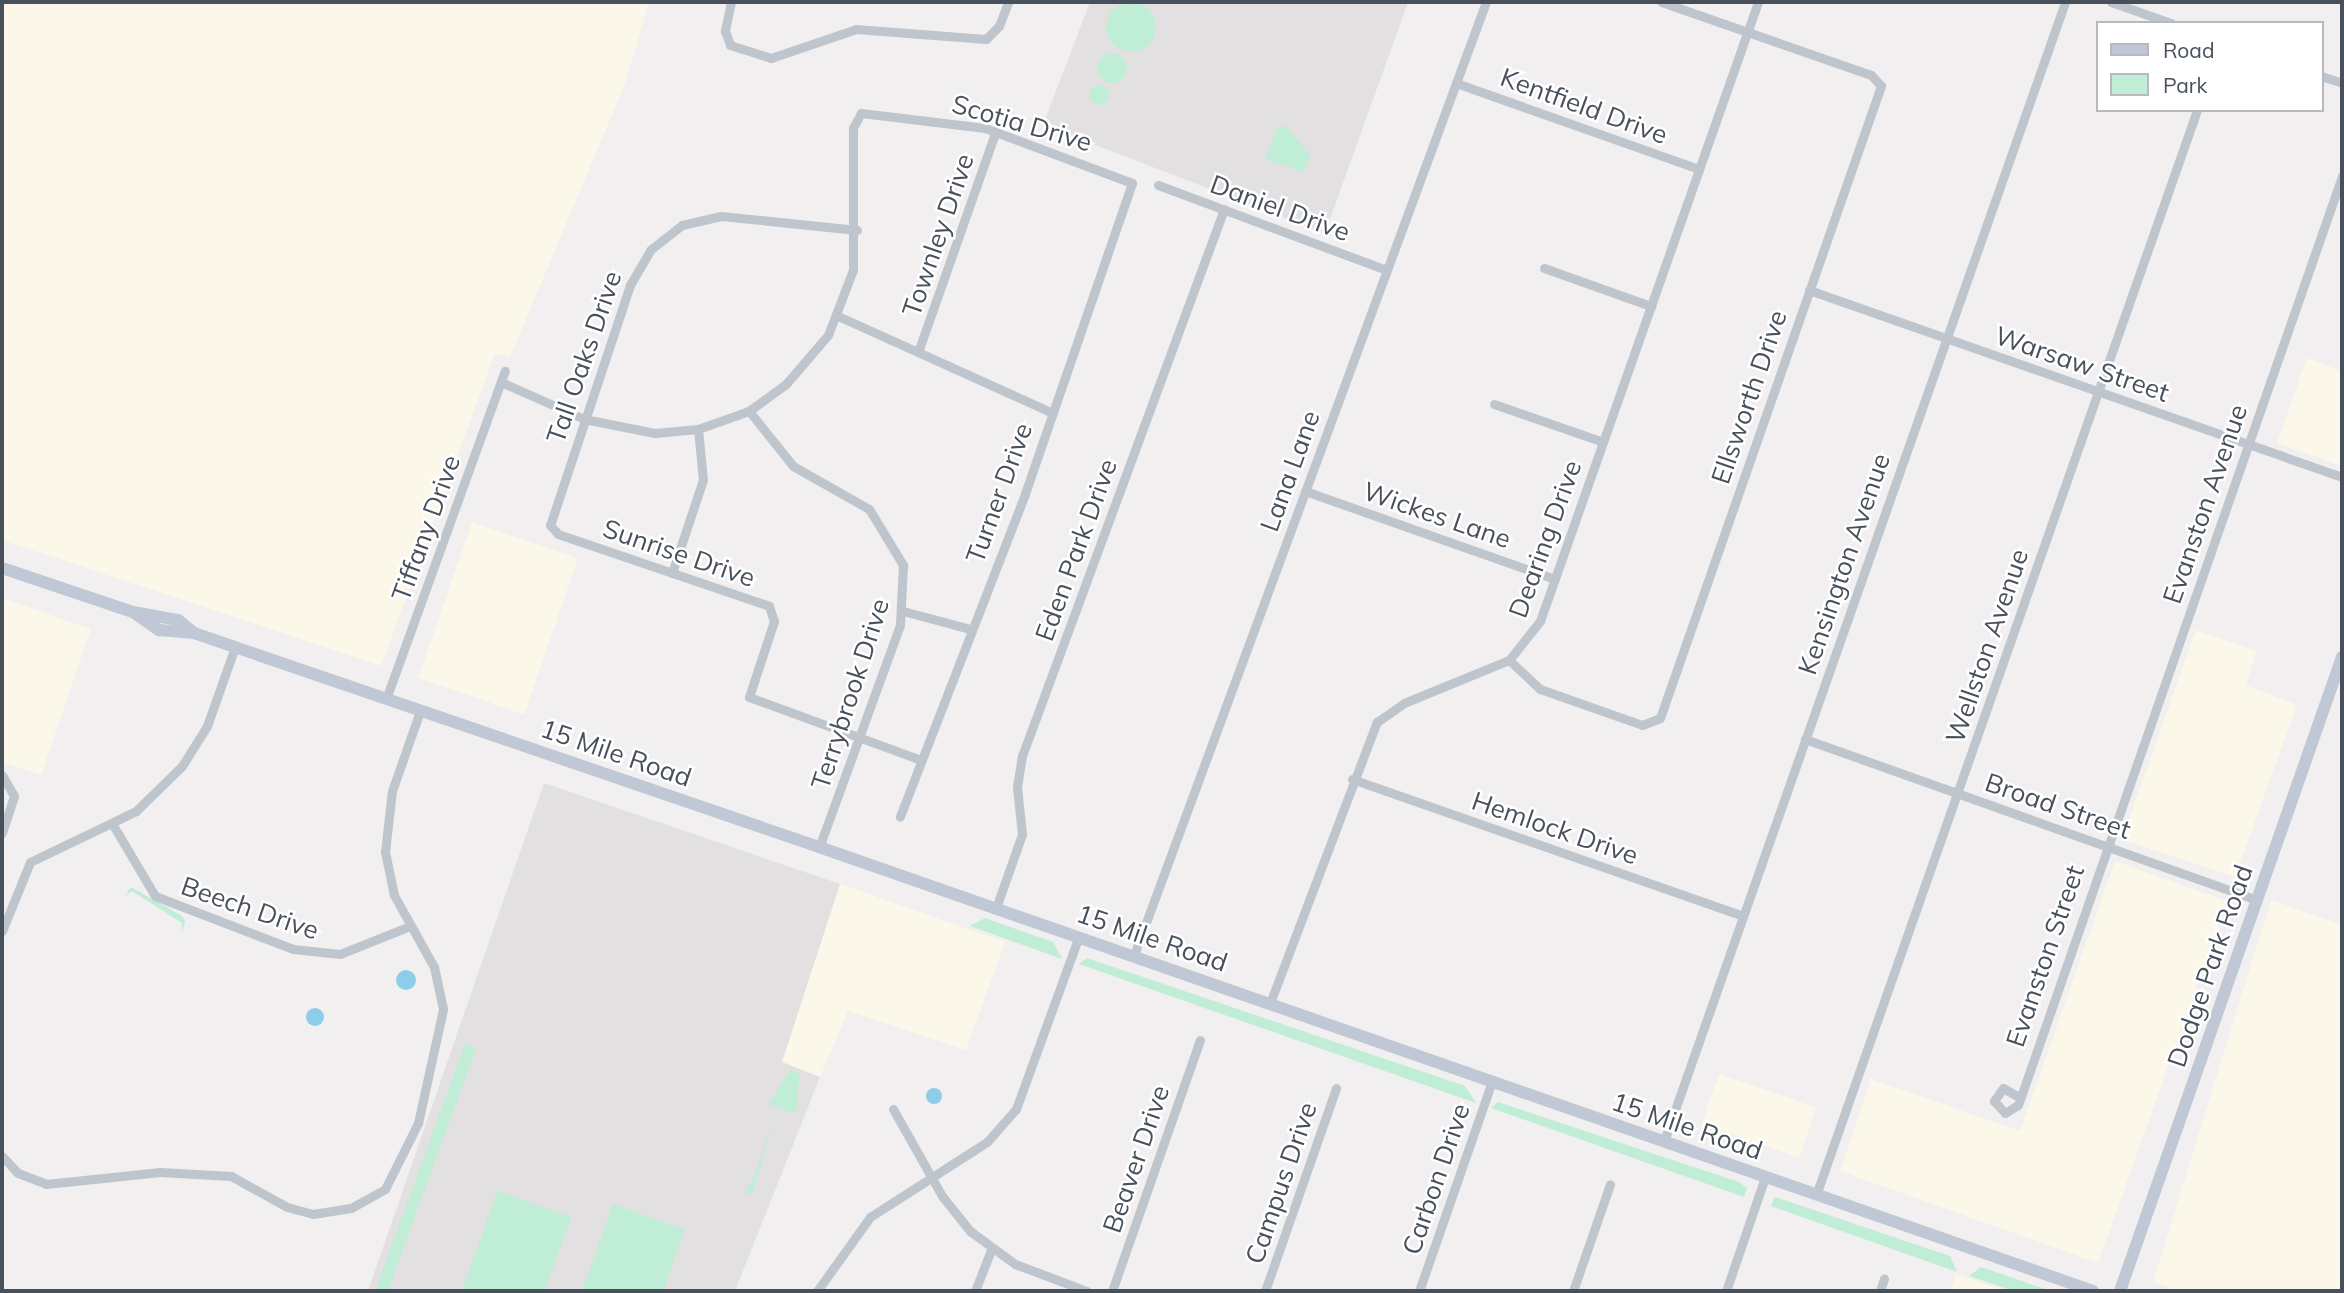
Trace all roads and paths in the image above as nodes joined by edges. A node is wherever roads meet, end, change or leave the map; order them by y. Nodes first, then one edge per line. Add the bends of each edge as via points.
1 (731, 2) edge
2 (1008, 2) edge
3 (1486, 2) edge
4 (1661, 2) edge
5 (1758, 2) edge
6 (2065, 2) edge
7 (2111, 2) edge
8 (2165, 21) edge
9 (1747, 32) junction
10 (2323, 77) edge
11 (1456, 83) junction
12 (2342, 83) edge
13 (2196, 112) edge
14 (996, 131) junction
15 (1699, 169) junction
16 (2342, 177) edge
17 (1132, 183) joint
18 (1158, 185) dead end
19 (1224, 209) junction
20 (857, 230) junction
21 (1544, 268) dead end
22 (1387, 270) junction
23 (1809, 290) junction
24 (1651, 306) junction
25 (838, 316) junction
26 (1946, 338) junction
27 (918, 352) junction
28 (505, 371) dead end
29 (501, 382) junction
30 (2098, 391) junction
31 (1494, 404) dead end
32 (750, 411) junction
33 (1051, 412) junction
34 (584, 419) junction
35 (698, 429) junction
36 (1603, 442) junction
37 (2249, 444) junction
38 (2342, 477) edge
39 (1305, 491) junction
40 (551, 527) joint
41 (2, 568) edge
42 (672, 573) junction
43 (1555, 579) junction
44 (903, 611) junction
45 (970, 629) junction
46 (235, 647) junction
47 (2342, 657) edge
48 (1509, 660) junction
49 (386, 699) junction
50 (421, 711) junction
51 (860, 738) junction
52 (1805, 740) junction
53 (921, 760) junction
54 (2, 775) edge
55 (1352, 779) junction
56 (1957, 793) junction
57 (900, 817) dead end
58 (113, 825) junction
59 (2, 833) edge
60 (2107, 845) junction
61 (820, 847) junction
62 (2257, 900) junction
63 (996, 908) junction
64 (1743, 916) junction
65 (410, 926) junction
66 (2, 931) edge
67 (1079, 936) junction
68 (1134, 955) junction
69 (1269, 1003) junction
70 (1200, 1040) dead end
71 (2024, 1080) junction
72 (1492, 1081) junction
73 (1336, 1088) dead end
74 (2008, 1088) junction
75 (2019, 1097) junction
76 (893, 1109) dead end
77 (1664, 1141) junction
78 (2, 1156) edge
79 (930, 1175) junction
80 (1765, 1177) junction
81 (1610, 1184) dead end
82 (1816, 1195) junction
83 (991, 1250) junction
84 (1884, 1279) dead end
85 (817, 1291) edge
86 (975, 1291) edge
87 (1087, 1291) edge
88 (1112, 1291) edge
89 (1265, 1291) edge
90 (1419, 1291) edge
91 (1573, 1291) edge
92 (1726, 1291) edge
93 (1880, 1291) edge
94 (2093, 1291) edge
95 (2120, 1291) edge

1 - 2 street via 725,31 730,45 771,58 856,29 976,40 994,33
3 - 11 street, Lana Lane
4 - 9 street
5 - 9 street, Dearing Drive
6 - 26 street, Kensington Avenue
7 - 8 street
9 - 15 street, Dearing Drive
9 - 23 street, Ellsworth Drive via 1880,81
10 - 12 street
11 - 15 street, Kentfield Drive
11 - 22 street, Lana Lane
13 - 30 street, Wellston Avenue
14 - 17 street, Scotia Drive
14 - 20 street, Scotia Drive via 881,112 856,116
14 - 27 street, Townley Drive
15 - 24 street, Dearing Drive
16 - 37 street, Evanston Avenue
17 - 33 street, Turner Drive
18 - 19 street, Daniel Drive
19 - 22 street, Daniel Drive
19 - 63 street, Eden Park Drive via 1022,756 1017,787 1022,834
20 - 25 street
20 - 34 street, Tall Oaks Drive via 721,216 682,225 664,237 641,260 630,285
21 - 24 street
22 - 39 street, Lana Lane
23 - 26 street, Warsaw Street
23 - 48 street, Ellsworth Drive via 1653,724 1540,689
24 - 36 street, Dearing Drive
25 - 27 street
25 - 32 street via 794,377
26 - 30 street, Warsaw Street
26 - 52 street, Kensington Avenue
27 - 33 street
28 - 29 street, Tiffany Drive
29 - 34 street
29 - 49 street, Tiffany Drive
30 - 37 street, Warsaw Street
30 - 56 street, Wellston Avenue
31 - 36 street
32 - 35 street
32 - 44 street, Terrybrook Drive via 793,466 879,520 903,565
33 - 45 street, Turner Drive
34 - 35 street via 635,432
34 - 40 street, Tall Oaks Drive
35 - 42 street via 703,480
36 - 43 street, Dearing Drive
37 - 38 street, Warsaw Street
37 - 60 street, Evanston Avenue
39 - 43 street, Wickes Lane
39 - 68 street, Lana Lane
40 - 42 street, Sunrise Drive
41 - 46 main road, 15 Mile Road via 133,612 169,617 194,633
42 - 51 street, Sunrise Drive via 773,610 749,697
43 - 48 street, Dearing Drive via 1535,632
44 - 45 street
44 - 51 street, Terrybrook Drive
45 - 53 street, Turner Drive
46 - 49 main road, 15 Mile Road
46 - 58 street via 194,751 155,796
47 - 62 main road, Dodge Park Road
48 - 55 street, Dearing Drive via 1382,716
49 - 50 main road, 15 Mile Road
50 - 61 main road, 15 Mile Road
50 - 65 street via 386,824 388,873
51 - 53 street, Sunrise Drive
51 - 61 street, Terrybrook Drive
52 - 56 street, Broad Street
52 - 64 street, Kensington Avenue
53 - 57 street, Turner Drive
54 - 59 street via 14,788
55 - 64 street, Hemlock Drive
55 - 69 street, Dearing Drive
56 - 60 street, Broad Street
56 - 82 street, Wellston Avenue
58 - 65 street, Beech Drive via 137,874 162,901 293,949 340,954
58 - 66 street via 30,862
60 - 62 street, Broad Street
60 - 71 street, Evanston Street
61 - 63 main road, 15 Mile Road
62 - 95 main road, Dodge Park Road
63 - 67 main road, 15 Mile Road
64 - 77 street, Kensington Avenue
65 - 78 street via 433,967 443,1009 433,1072 394,1179 352,1208 313,1214 287,1208 232,1175 160,1172 46,1184 18,1173
67 - 68 main road, 15 Mile Road
67 - 79 street via 1016,1109 987,1142
68 - 69 main road, 15 Mile Road
69 - 72 main road, 15 Mile Road
70 - 88 street, Beaver Drive
71 - 74 street, Evanston Street
71 - 75 street, Evanston Street
72 - 77 main road, 15 Mile Road
72 - 90 street, Carbon Drive
73 - 89 street, Campus Drive
74 - 75 street
74 - 75 street via 1996,1093 1997,1109 2013,1111
76 - 79 street
77 - 80 main road, 15 Mile Road
79 - 83 street via 960,1220
79 - 85 street via 870,1217
80 - 82 main road, 15 Mile Road
80 - 92 street
81 - 91 street
82 - 94 main road, 15 Mile Road
83 - 86 street
83 - 87 street
84 - 93 street

